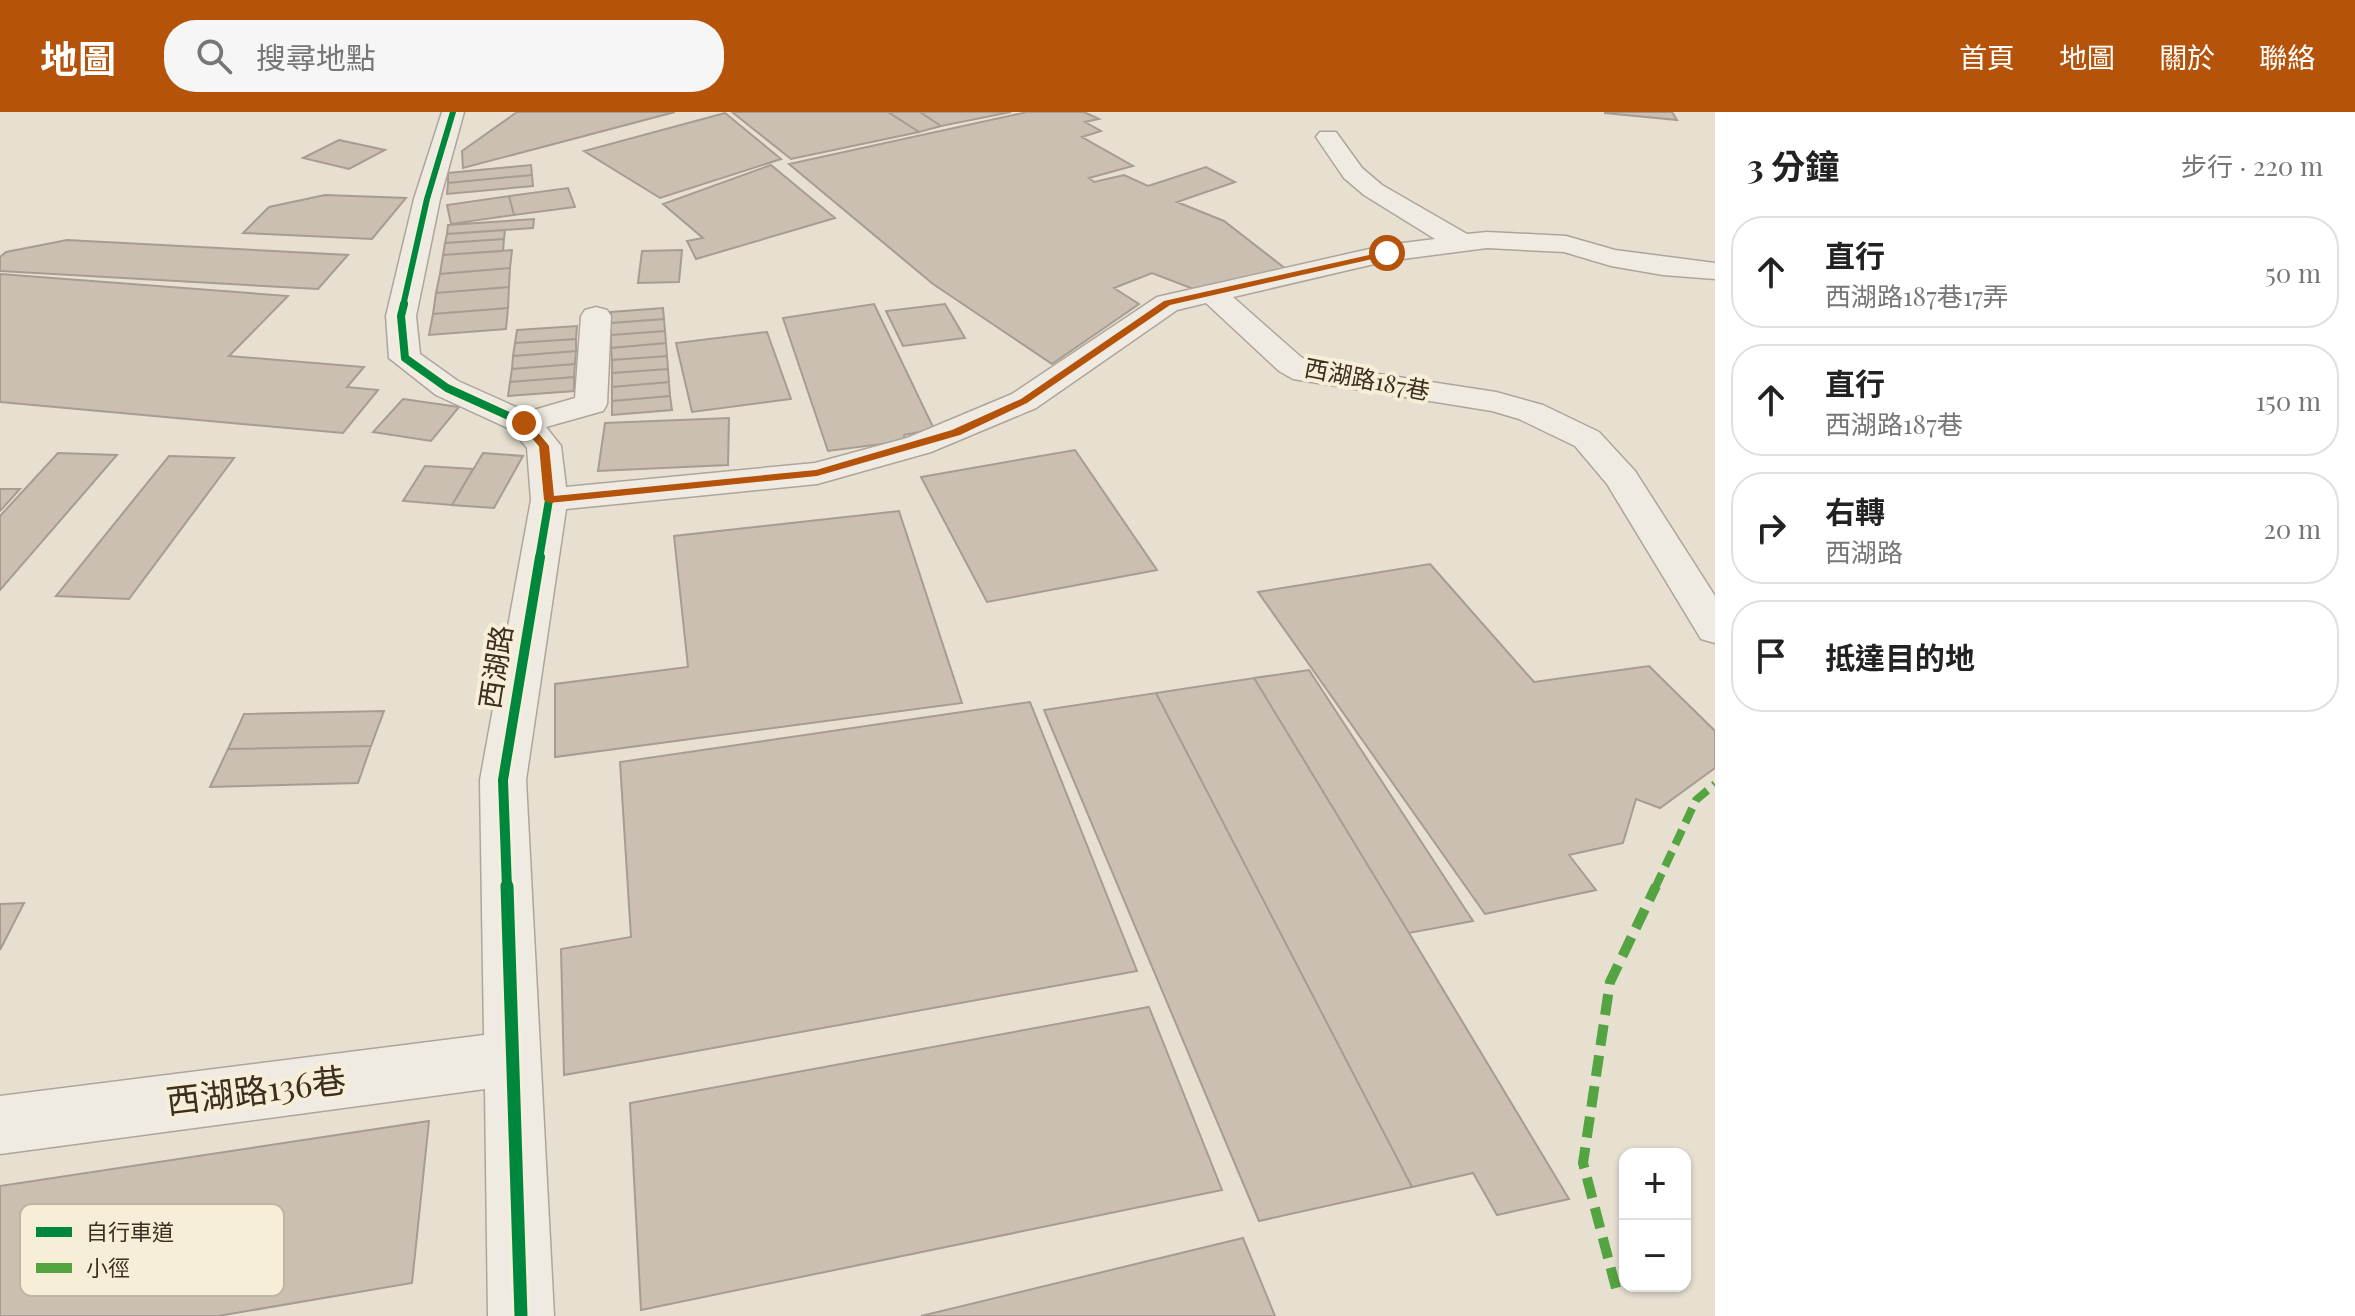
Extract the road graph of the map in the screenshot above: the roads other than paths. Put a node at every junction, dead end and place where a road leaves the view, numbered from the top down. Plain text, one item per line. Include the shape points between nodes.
1 (453, 112) edge
2 (1328, 137) dead end
3 (1462, 243) junction
4 (1715, 271) edge
5 (1212, 293) junction
6 (596, 316) dead end
7 (524, 423) junction
8 (549, 500) junction
9 (1715, 629) edge
10 (513, 1058) junction
11 (0, 1125) edge
12 (521, 1316) edge

1 - 7 street via 401,316 405,358 447,388
2 - 3 street via 1353,173 1373,190
3 - 4 street via 1566,244 1624,261
3 - 5 street via 1371,256
5 - 8 street via 1167,303 1024,401 919,445 817,473
5 - 9 street, 西湖路187巷 via 1304,372 1496,402 1587,439 1622,479
6 - 7 street via 591,404
7 - 8 street, 西湖路 via 544,446
8 - 10 street, 西湖路 via 503,780
10 - 11 street, 西湖路136巷
10 - 12 street, 西湖路

